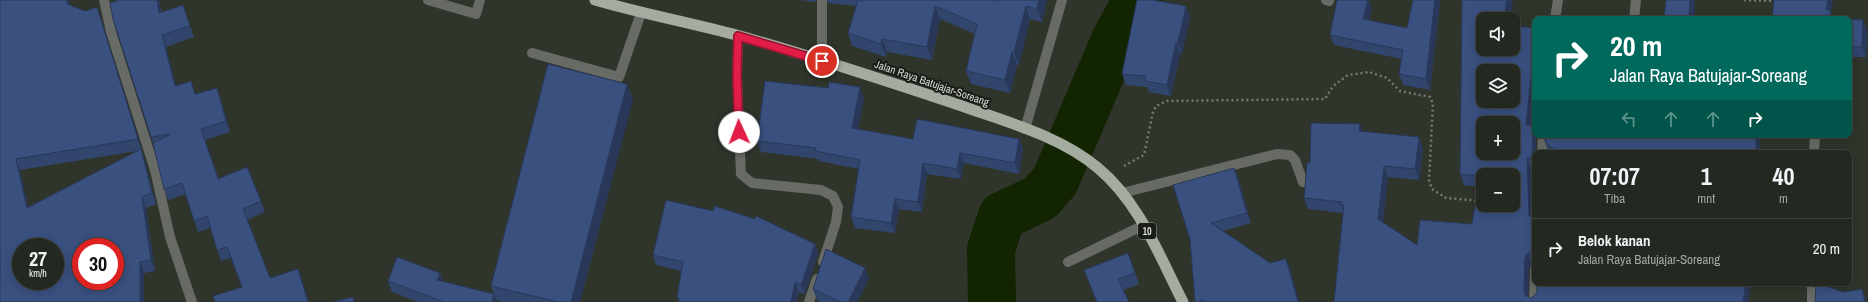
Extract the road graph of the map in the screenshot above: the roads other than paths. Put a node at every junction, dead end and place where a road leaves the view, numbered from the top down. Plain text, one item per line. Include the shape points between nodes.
1 (104, 0) edge
2 (428, 0) edge
3 (480, 0) edge
4 (594, 0) edge
5 (822, 0) edge
6 (1062, 0) edge
7 (1558, 0) edge
8 (1636, 0) edge
9 (641, 13) junction
10 (1555, 16) edge
11 (1634, 16) edge
12 (738, 36) junction
13 (532, 53) dead end
14 (822, 61) junction
15 (1025, 129) junction
16 (1543, 138) edge
17 (1815, 138) edge
18 (1542, 150) edge
19 (1814, 150) edge
20 (1303, 182) dead end
21 (1122, 193) junction
22 (1144, 225) junction
23 (1068, 262) dead end
24 (1534, 286) edge
25 (1812, 286) edge
26 (192, 302) edge
27 (810, 302) edge
28 (1183, 302) edge
29 (1534, 302) edge
30 (1812, 302) edge

1 - 26 street via 111,32 154,170 170,237
2 - 3 street via 476,14
4 - 9 highway, Jalan Raya Batujajar-Soreang / 10
5 - 14 street
6 - 15 street
7 - 10 street
8 - 11 street
9 - 12 highway, Jalan Raya Batujajar-Soreang / 10
9 - 13 street via 619,76
12 - 14 highway, Jalan Raya Batujajar-Soreang / 10
12 - 27 street via 741,174 752,183 821,190 833,196 838,207 836,222
14 - 15 highway, Jalan Raya Batujajar-Soreang / 10
15 - 21 highway, Jalan Raya Batujajar-Soreang / 10 via 1060,142 1102,172
16 - 18 street
17 - 19 street
20 - 21 street via 1295,160 1290,155 1277,154
21 - 22 highway, Jalan Raya Batujajar-Soreang / 10
22 - 23 street
22 - 28 highway, Jalan Raya Batujajar-Soreang / 10
24 - 29 street
25 - 30 street

